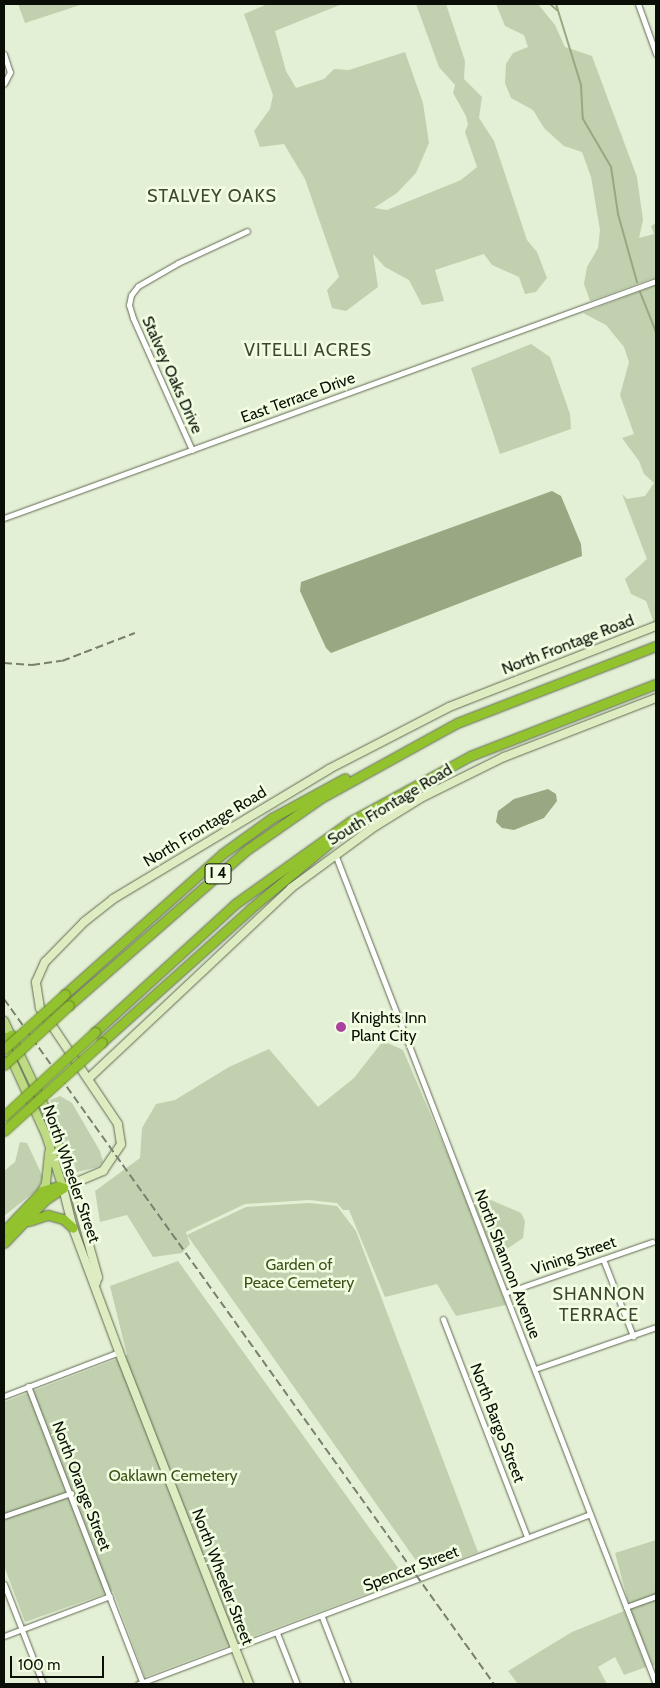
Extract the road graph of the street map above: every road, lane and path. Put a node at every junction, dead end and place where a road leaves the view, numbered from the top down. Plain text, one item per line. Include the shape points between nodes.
1 (638, 4) edge
2 (4, 54) edge
3 (656, 54) edge
4 (4, 84) edge
5 (247, 231) dead end
6 (656, 281) edge
7 (192, 450) junction
8 (4, 518) edge
9 (656, 626) edge
10 (656, 646) edge
11 (656, 684) edge
12 (656, 698) edge
13 (382, 762) junction
14 (371, 809) junction
15 (335, 853) junction
16 (4, 1021) edge
17 (7, 1043) edge
18 (4, 1064) edge
19 (89, 1078) junction
20 (4, 1116) edge
21 (4, 1131) edge
22 (48, 1140) junction
23 (67, 1186) junction
24 (42, 1191) junction
25 (18, 1228) junction
26 (74, 1228) junction
27 (4, 1231) edge
28 (652, 1242) dead end
29 (4, 1243) edge
30 (603, 1259) junction
31 (96, 1283) junction
32 (505, 1293) junction
33 (443, 1319) dead end
34 (656, 1327) edge
35 (633, 1336) junction
36 (119, 1352) junction
37 (535, 1369) junction
38 (28, 1386) junction
39 (4, 1396) edge
40 (71, 1493) junction
41 (590, 1514) junction
42 (4, 1516) edge
43 (527, 1537) junction
44 (4, 1584) edge
45 (110, 1596) junction
46 (656, 1596) edge
47 (626, 1607) junction
48 (322, 1616) junction
49 (22, 1629) junction
50 (277, 1633) junction
51 (4, 1636) edge
52 (235, 1649) junction
53 (43, 1684) edge
54 (141, 1684) edge
55 (248, 1684) edge
56 (297, 1684) edge
57 (348, 1684) edge
58 (656, 1684) edge

1 - 3 street
2 - 4 street via 10,72
5 - 7 street, Stalvey Oaks Drive via 178,263 138,286 131,294 132,318
6 - 7 street, East Terrace Drive
7 - 8 street, East Terrace Drive
9 - 19 street, North Frontage Road via 449,707 312,779 113,899 60,944 44,962 36,982 40,1008
10 - 13 highway, I 4 via 500,705
11 - 14 highway, I 4 via 515,736 420,781
12 - 15 street, South Frontage Road via 496,760 421,798
13 - 17 highway, bridge via 332,784 247,835
13 - 18 highway, I 4, bridge via 321,798 248,849
14 - 20 highway, I 4, bridge via 303,853 235,904
14 - 21 highway, bridge via 250,909
15 - 19 street, South Frontage Road via 266,911
15 - 32 street, North Shannon Avenue
16 - 17 main road
17 - 22 main road, North Wheeler Street
17 - 23 main road, North Wheeler Street via 32,1076 54,1129
19 - 23 street, North Frontage Road via 118,1124 121,1144 103,1171
22 - 23 main road, North Wheeler Street
22 - 24 main road via 49,1167
23 - 24 highway
23 - 25 highway via 45,1200
23 - 26 street, North Wheeler Street
23 - 31 street, North Wheeler Street via 98,1277
24 - 27 highway
25 - 26 highway via 35,1217 48,1215 63,1219
25 - 29 highway
26 - 31 street, North Wheeler Street
28 - 30 street, Vining Street
30 - 32 street, Vining Street
30 - 35 street
31 - 36 street, North Wheeler Street
32 - 37 street, North Shannon Avenue
33 - 43 street, North Bargo Street
34 - 35 street
35 - 37 street
36 - 38 street
36 - 52 street, North Wheeler Street
37 - 41 street, North Shannon Avenue
38 - 39 street
38 - 40 street, North Orange Street
40 - 42 street
40 - 45 street, North Orange Street
41 - 43 street, Spencer Street
41 - 47 street, North Shannon Avenue
43 - 48 street, Spencer Street
44 - 49 street
45 - 49 street
45 - 54 street, North Orange Street
46 - 47 street
47 - 58 street, North Shannon Avenue
48 - 50 street, Spencer Street
48 - 57 street
49 - 51 street
49 - 53 street
50 - 52 street, Spencer Street
50 - 56 street
52 - 54 street, Spencer Street
52 - 55 street, North Wheeler Street

